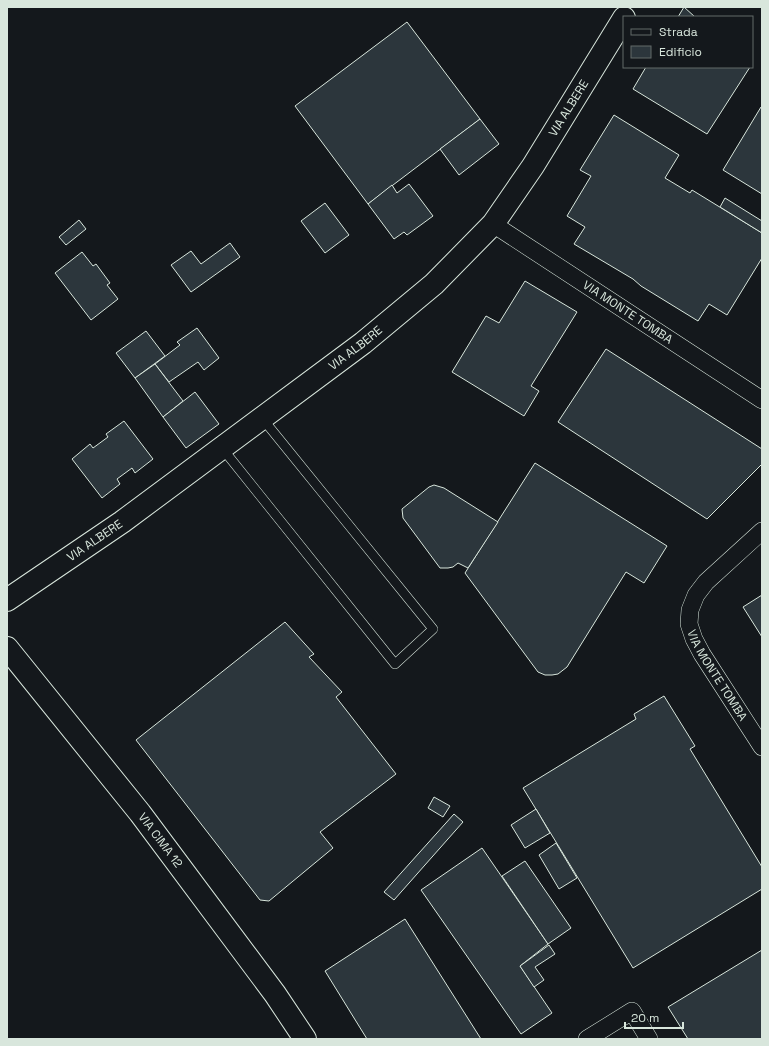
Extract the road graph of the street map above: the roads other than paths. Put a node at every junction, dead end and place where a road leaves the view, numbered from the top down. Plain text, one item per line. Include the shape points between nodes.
1 (631, 7) edge
2 (625, 16) edge
3 (623, 20) edge
4 (493, 224) junction
5 (762, 400) edge
6 (262, 418) junction
7 (222, 448) junction
8 (762, 530) edge
9 (7, 600) edge
10 (7, 648) edge
11 (762, 747) edge
12 (305, 1039) edge
13 (586, 1039) edge
14 (649, 1039) edge

1 - 2 street, VIA ALBERE
3 - 4 street, VIA ALBERE via 533,166
4 - 5 street, VIA MONTE TOMBA
4 - 6 street, VIA ALBERE via 428,289
6 - 7 street, VIA ALBERE
6 - 7 lane via 434,629 395,664
7 - 9 street, VIA ALBERE via 122,522
8 - 11 street, VIA MONTE TOMBA via 696,594 690,610 689,624 702,654
10 - 12 street, VIA CIMA 12 via 140,813 275,994
13 - 14 street via 632,1011

